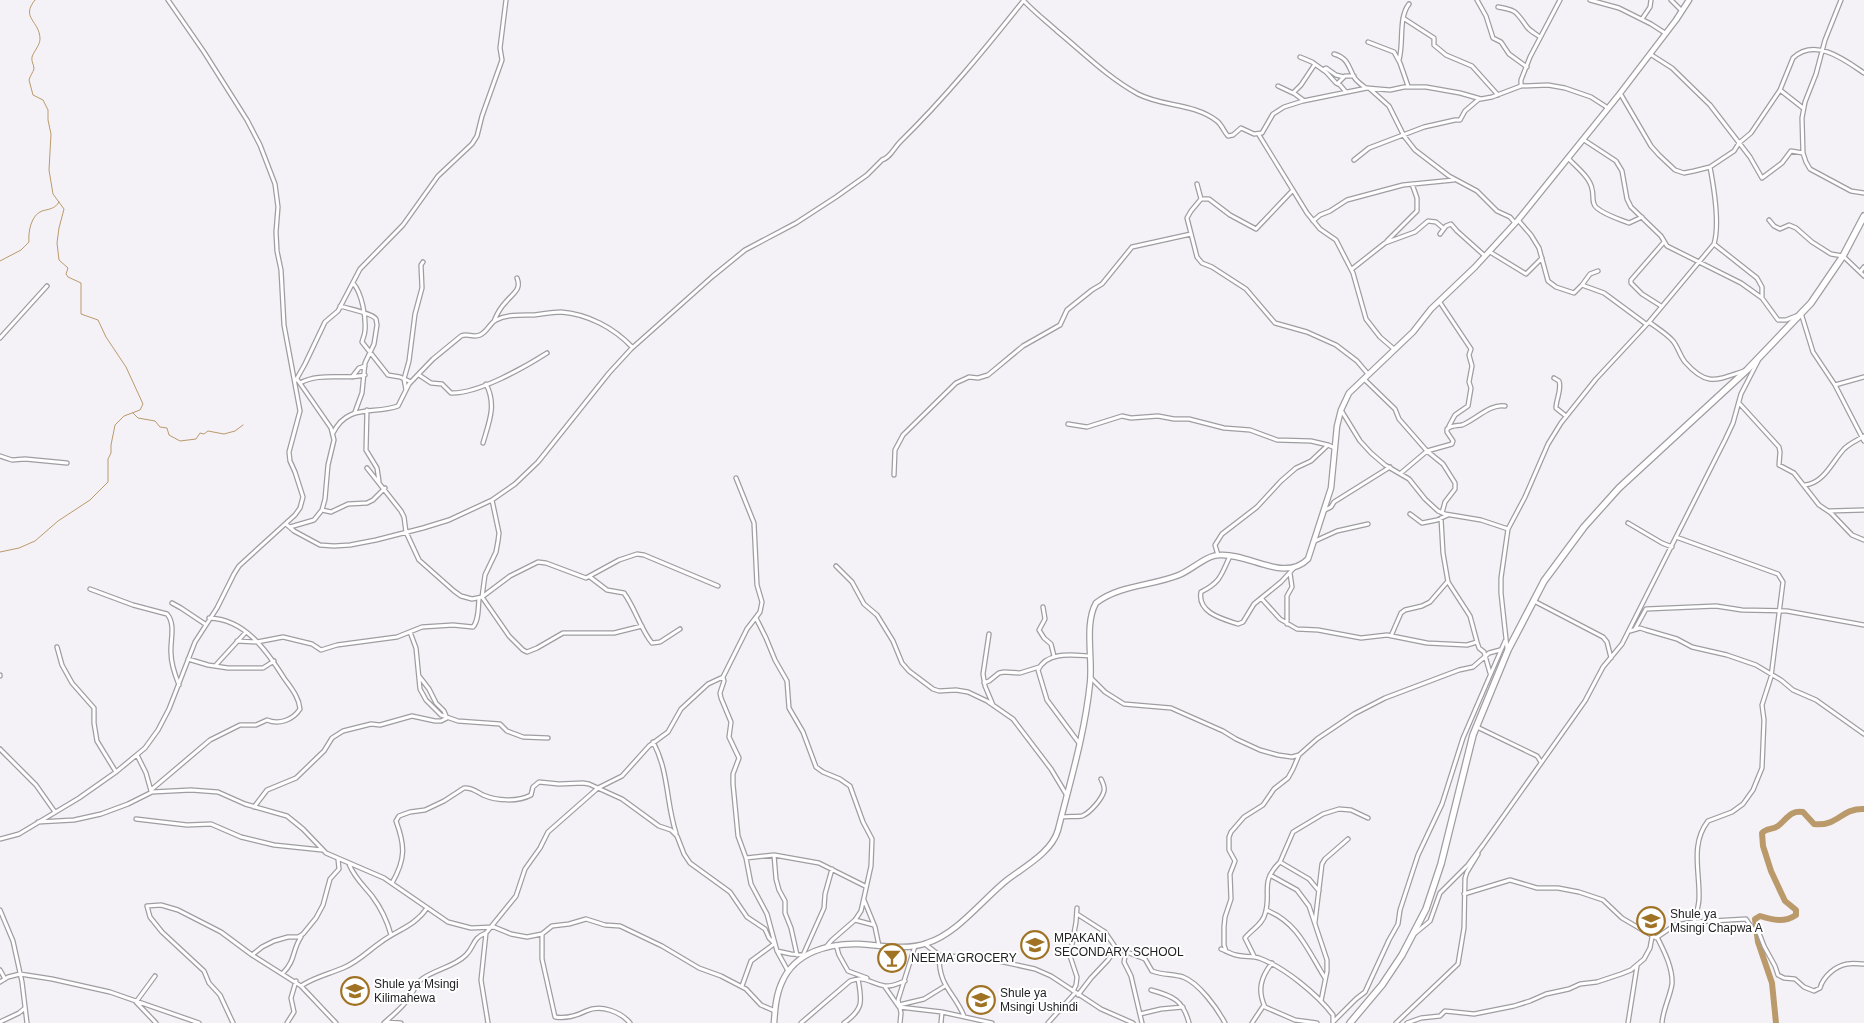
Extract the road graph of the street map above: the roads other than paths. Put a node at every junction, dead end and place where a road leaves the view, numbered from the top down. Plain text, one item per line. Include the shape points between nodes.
1 (168, 0) edge
2 (506, 0) edge
3 (1023, 0) edge
4 (1477, 0) edge
5 (1560, 0) edge
6 (1590, 0) edge
7 (1651, 0) edge
8 (1671, 0) edge
9 (1689, 0) edge
10 (1841, 0) edge
11 (1409, 4) dead end
12 (1498, 8) dead end
13 (1682, 11) junction
14 (1403, 18) junction
15 (1642, 19) junction
16 (1665, 34) junction
17 (1540, 37) junction
18 (1368, 42) dead end
19 (1823, 50) junction
20 (1334, 54) dead end
21 (1649, 54) junction
22 (1300, 57) dead end
23 (1399, 60) junction
24 (1315, 64) junction
25 (1527, 67) junction
26 (1323, 70) junction
27 (1864, 73) edge
28 (1354, 76) junction
29 (1344, 77) junction
30 (1338, 83) junction
31 (1278, 86) dead end
32 (1520, 86) junction
33 (1408, 87) junction
34 (1368, 89) junction
35 (1780, 90) junction
36 (1346, 92) junction
37 (1620, 92) junction
38 (1293, 93) junction
39 (1498, 95) junction
40 (1479, 99) junction
41 (1303, 101) junction
42 (1608, 108) junction
43 (1804, 108) junction
44 (1259, 134) junction
45 (1404, 136) junction
46 (1584, 140) junction
47 (1739, 143) junction
48 (1803, 153) junction
49 (1568, 158) junction
50 (1354, 160) dead end
51 (1710, 167) junction
52 (1455, 180) junction
53 (1197, 184) dead end
54 (1412, 184) junction
55 (1293, 190) junction
56 (1864, 193) edge
57 (1201, 199) junction
58 (1864, 216) edge
59 (1642, 217) junction
60 (1769, 220) dead end
61 (1314, 221) junction
62 (1517, 222) junction
63 (1443, 228) junction
64 (1191, 234) junction
65 (1440, 234) dead end
66 (1386, 242) junction
67 (1664, 242) junction
68 (1714, 244) junction
69 (1490, 252) junction
70 (1486, 256) junction
71 (1843, 256) junction
72 (1542, 258) junction
73 (423, 262) dead end
74 (1699, 263) junction
75 (1864, 267) edge
76 (1352, 269) junction
77 (1598, 271) dead end
78 (1860, 272) junction
79 (1864, 276) edge
80 (517, 278) dead end
81 (352, 283) junction
82 (1582, 285) junction
83 (47, 286) dead end
84 (1762, 298) junction
85 (1439, 301) junction
86 (340, 306) junction
87 (1661, 306) junction
88 (363, 313) junction
89 (1802, 313) junction
90 (494, 321) junction
91 (1648, 323) junction
92 (0, 338) edge
93 (632, 348) junction
94 (1394, 349) junction
95 (370, 352) junction
96 (547, 353) dead end
97 (1761, 353) junction
98 (365, 366) junction
99 (1747, 370) junction
100 (1368, 374) junction
101 (364, 375) junction
102 (419, 375) junction
103 (351, 377) junction
104 (1864, 377) edge
105 (1554, 378) dead end
106 (404, 379) junction
107 (1363, 379) junction
108 (297, 381) junction
109 (411, 382) junction
110 (486, 384) junction
111 (1835, 385) junction
112 (406, 391) junction
113 (1739, 402) junction
114 (1506, 406) dead end
115 (367, 410) junction
116 (1341, 410) junction
117 (355, 413) junction
118 (1566, 416) junction
119 (1068, 424) dead end
120 (1449, 426) junction
121 (333, 433) junction
122 (1863, 438) edge
123 (483, 443) dead end
124 (1328, 444) junction
125 (1335, 448) junction
126 (1427, 451) junction
127 (0, 456) edge
128 (67, 463) dead end
129 (1390, 467) junction
130 (367, 468) dead end
131 (1401, 473) junction
132 (894, 475) dead end
133 (736, 478) dead end
134 (379, 482) junction
135 (1804, 485) junction
136 (385, 488) junction
137 (492, 500) junction
138 (322, 510) junction
139 (1325, 510) junction
140 (1864, 510) edge
141 (1828, 511) junction
142 (1442, 513) junction
143 (1410, 514) dead end
144 (1448, 514) junction
145 (1442, 518) junction
146 (1628, 523) dead end
147 (286, 524) junction
148 (1368, 524) dead end
149 (290, 527) junction
150 (1508, 529) junction
151 (406, 532) junction
152 (1676, 537) junction
153 (1864, 540) edge
154 (1315, 541) junction
155 (1672, 547) junction
156 (1218, 555) junction
157 (1230, 556) junction
158 (836, 566) dead end
159 (1292, 570) junction
160 (590, 577) junction
161 (1448, 581) junction
162 (718, 586) dead end
163 (90, 589) dead end
164 (480, 598) junction
165 (1261, 598) junction
166 (1534, 600) junction
167 (172, 604) dead end
168 (1043, 607) dead end
169 (1779, 611) junction
170 (209, 618) junction
171 (756, 618) junction
172 (205, 624) junction
173 (1287, 624) junction
174 (1864, 625) edge
175 (642, 626) junction
176 (680, 629) dead end
177 (1635, 629) junction
178 (1630, 631) junction
179 (246, 632) junction
180 (410, 632) junction
181 (989, 634) dead end
182 (1391, 636) junction
183 (1505, 640) junction
184 (238, 641) junction
185 (257, 642) junction
186 (1477, 642) junction
187 (57, 647) dead end
188 (1500, 650) junction
189 (1508, 650) junction
190 (1054, 656) junction
191 (1090, 656) junction
192 (1485, 656) junction
193 (188, 658) junction
194 (1611, 658) junction
195 (274, 661) junction
196 (214, 666) junction
197 (1038, 668) junction
198 (1490, 673) junction
199 (1770, 674) junction
200 (420, 676) junction
201 (723, 676) junction
202 (1090, 678) junction
203 (984, 682) junction
204 (179, 686) junction
205 (993, 705) junction
206 (447, 718) junction
207 (1476, 727) junction
208 (1864, 734) edge
209 (548, 738) dead end
210 (653, 742) junction
211 (1079, 743) junction
212 (0, 749) edge
213 (137, 755) junction
214 (1299, 755) junction
215 (1541, 762) junction
216 (116, 772) junction
217 (1101, 779) dead end
218 (598, 788) junction
219 (151, 791) junction
220 (1066, 794) junction
221 (254, 807) junction
222 (55, 812) junction
223 (1062, 817) junction
224 (136, 818) dead end
225 (1368, 818) dead end
226 (38, 822) junction
227 (677, 836) junction
228 (0, 839) edge
229 (1348, 839) dead end
230 (1482, 847) junction
231 (323, 850) junction
232 (774, 855) junction
233 (746, 858) junction
234 (338, 859) junction
235 (1280, 862) junction
236 (349, 863) junction
237 (832, 868) junction
238 (1270, 875) junction
239 (392, 883) junction
240 (865, 886) junction
241 (1319, 891) junction
242 (1464, 894) junction
243 (863, 896) junction
244 (427, 908) junction
245 (1076, 908) dead end
246 (0, 910) edge
247 (1266, 910) junction
248 (1076, 914) junction
249 (855, 920) junction
250 (1694, 922) junction
251 (1315, 923) junction
252 (874, 925) junction
253 (490, 926) junction
254 (486, 933) junction
255 (303, 934) junction
256 (542, 934) junction
257 (391, 935) junction
258 (1413, 935) junction
259 (1652, 937) junction
260 (1657, 937) junction
261 (774, 943) junction
262 (925, 944) junction
263 (836, 945) junction
264 (916, 946) junction
265 (826, 947) junction
266 (879, 947) junction
267 (1116, 948) junction
268 (1222, 949) dead end
269 (776, 951) junction
270 (1126, 951) junction
271 (1226, 951) junction
272 (797, 955) junction
273 (805, 955) junction
274 (939, 955) junction
275 (252, 956) junction
276 (1254, 956) junction
277 (1272, 963) junction
278 (1864, 964) edge
279 (1637, 965) junction
280 (0, 970) edge
281 (788, 971) junction
282 (283, 973) junction
283 (20, 974) junction
284 (155, 976) dead end
285 (858, 978) junction
286 (5, 979) junction
287 (1325, 979) junction
288 (296, 981) junction
289 (873, 981) junction
290 (905, 981) junction
291 (0, 982) edge
292 (301, 986) junction
293 (742, 986) junction
294 (884, 986) junction
295 (945, 986) junction
296 (1151, 990) dead end
297 (1076, 993) junction
298 (1321, 1001) junction
299 (136, 1002) junction
300 (1264, 1005) junction
301 (899, 1006) junction
302 (1184, 1007) junction
303 (25, 1008) junction
304 (775, 1012) junction
305 (942, 1012) junction
306 (1140, 1014) junction
307 (965, 1017) junction
308 (0, 1022) edge
309 (385, 1022) edge
310 (802, 1022) edge
311 (27, 1023) edge
312 (156, 1023) edge
313 (200, 1023) edge
314 (233, 1023) edge
315 (287, 1023) edge
316 (336, 1023) edge
317 (401, 1023) edge
318 (488, 1023) edge
319 (630, 1023) edge
320 (774, 1023) edge
321 (807, 1023) edge
322 (844, 1023) edge
323 (900, 1023) edge
324 (941, 1023) edge
325 (969, 1023) edge
326 (992, 1023) edge
327 (1048, 1023) edge
328 (1133, 1023) edge
329 (1142, 1023) edge
330 (1189, 1023) edge
331 (1225, 1023) edge
332 (1252, 1023) edge
333 (1316, 1023) edge
334 (1333, 1023) edge
335 (1350, 1023) edge
336 (1396, 1023) edge
337 (1408, 1023) edge
338 (1628, 1023) edge
339 (1662, 1023) edge

1 - 108 street via 247,120 271,171 278,201 276,232 285,331
2 - 81 street via 501,63 477,136 438,176 403,225 360,270
3 - 44 street via 1101,70 1140,95 1196,110 1216,121 1228,136 1241,128
3 - 93 street via 962,76 886,159 813,212 745,250
4 - 25 street via 1493,38
5 - 17 street
6 - 15 street via 1616,6
7 - 15 street
8 - 13 street
9 - 13 street
10 - 19 street
11 - 14 street
12 - 17 street via 1514,10
13 - 16 street
14 - 23 street
14 - 39 street via 1434,38 1434,45 1446,55 1472,66
15 - 16 street
16 - 21 street
17 - 25 street
18 - 23 street via 1392,51
19 - 27 street
19 - 35 street via 1798,54
19 - 43 street
20 - 28 street via 1346,60
21 - 37 street
21 - 47 street via 1672,68 1698,92
22 - 24 street
23 - 33 street
24 - 26 street
24 - 38 street
25 - 32 street
26 - 29 street via 1326,68
26 - 30 street
28 - 29 street
28 - 34 street
29 - 30 street
30 - 36 street
31 - 38 street
32 - 39 street
32 - 42 street via 1542,84 1565,88
33 - 34 street
33 - 40 street via 1426,87
34 - 36 street
34 - 45 street via 1389,106
35 - 43 street
35 - 47 street via 1754,129
36 - 41 street
37 - 42 street
37 - 51 street via 1651,146 1672,168 1684,173
38 - 41 street
39 - 40 street
40 - 45 street via 1460,120 1424,127
41 - 44 street via 1276,111
42 - 46 street
43 - 48 street
44 - 55 street
45 - 50 street via 1369,148
45 - 52 street via 1415,150
46 - 49 street
46 - 59 street via 1619,165 1631,208
47 - 48 street via 1762,178 1782,164 1791,151
47 - 51 street
48 - 56 street via 1810,169 1851,191
49 - 59 street via 1591,186 1597,208 1630,223
49 - 62 street
51 - 68 street via 1715,196
52 - 54 street
52 - 62 street via 1477,191 1497,211
53 - 57 street
54 - 61 street via 1347,200
54 - 66 street via 1417,211
55 - 57 street via 1256,229 1209,199
55 - 61 street
57 - 64 street via 1188,214
58 - 71 highway
59 - 67 street
60 - 71 street via 1780,229 1792,226 1820,247
61 - 76 street via 1323,232 1335,238
62 - 69 street
62 - 72 street via 1538,245
63 - 65 street
63 - 66 street via 1429,220 1415,232
63 - 70 street via 1451,224
64 - 100 street via 1200,261 1246,289 1274,322 1336,345 1357,360
64 - 132 street via 1132,247 1106,280 1067,310 1060,325 1023,346 988,375 956,383 903,435 895,450
66 - 76 street
67 - 74 street
67 - 87 street via 1631,280 1642,294
68 - 74 street
68 - 84 street via 1761,282
69 - 70 street
69 - 72 street via 1526,274
70 - 85 street
71 - 78 street
71 - 89 highway
72 - 82 street via 1546,277 1556,287 1574,293
73 - 106 street via 422,288
74 - 84 street via 1741,283
74 - 87 street
75 - 78 street
76 - 94 street via 1367,321
77 - 82 street via 1590,274
78 - 79 street
80 - 90 street via 518,290 504,303
81 - 86 street
81 - 88 street via 360,294
82 - 91 street via 1604,293
83 - 92 street
84 - 89 street via 1778,320
85 - 94 street
85 - 120 street via 1471,349 1468,406 1456,415
86 - 88 street
86 - 108 street via 324,322
87 - 91 street
88 - 95 street via 365,330 362,341
88 - 95 street via 376,318 376,334
89 - 97 highway
89 - 111 street via 1807,337
90 - 93 street via 518,315 571,314 610,328
90 - 102 street via 481,335 462,336
91 - 99 street via 1671,339 1683,360 1703,378 1718,380
91 - 118 street
93 - 137 street via 538,462
94 - 100 street
95 - 98 street
95 - 106 street via 388,375
96 - 110 street
97 - 99 highway
97 - 113 street
98 - 101 street
98 - 103 street
99 - 166 highway via 1619,488 1584,527
100 - 107 street
101 - 103 street
101 - 117 street
102 - 109 street
102 - 110 street via 431,383 442,384 451,393
103 - 108 street
104 - 111 street
105 - 118 street via 1560,386 1556,408
106 - 109 street
106 - 112 street
107 - 116 street via 1349,393
107 - 126 street via 1395,409
108 - 121 street
108 - 147 street via 300,411 290,461 303,497 300,508
109 - 112 street
110 - 123 street via 491,396 492,414
111 - 122 street
112 - 115 street via 398,406
113 - 135 street via 1779,446 1779,465 1794,473
113 - 152 street via 1725,440
114 - 120 street via 1498,406 1462,424
115 - 117 street
115 - 134 street via 366,450 377,468
116 - 125 street
116 - 129 street via 1365,447
117 - 121 street via 339,423
118 - 150 street via 1548,444
119 - 124 street via 1087,427 1122,416 1158,416 1250,430 1277,440
120 - 126 street via 1447,432 1452,444
121 - 138 street
122 - 135 street via 1844,449 1827,472 1813,483
124 - 125 street
124 - 156 street via 1222,534 1215,545
125 - 139 street
126 - 131 street
126 - 142 street via 1444,464 1456,485
127 - 128 street via 12,460
129 - 131 street
129 - 139 street
130 - 134 street
131 - 142 street via 1428,503
133 - 171 street via 754,523 757,585 762,602
134 - 136 street
135 - 141 street
136 - 138 street via 367,503 348,504 331,512
136 - 151 street via 404,517
137 - 151 street via 449,520
137 - 164 street via 499,533
138 - 149 street via 314,520
139 - 154 street
140 - 141 street
141 - 153 street via 1852,535
142 - 144 street
143 - 145 street via 1422,523
144 - 145 street
144 - 150 street
145 - 161 street
146 - 155 street
147 - 149 street
147 - 170 street via 239,566
148 - 154 street via 1330,533
149 - 151 street via 320,544 334,546
150 - 183 street via 1501,578
151 - 164 street via 424,566 461,596
152 - 155 street
152 - 169 street via 1780,576 1783,582
154 - 159 street via 1308,560
155 - 178 street via 1638,609
156 - 157 street
156 - 191 street via 1180,575 1123,590 1096,603 1091,616
157 - 159 street
157 - 165 street via 1222,575 1200,592 1206,610 1240,624
158 - 205 street via 852,582 864,604 879,618 909,671 934,689 968,692
159 - 165 street
159 - 173 street
160 - 162 street via 612,562 640,554
160 - 164 street via 538,562 510,576
160 - 175 street via 607,590 624,593
161 - 182 street via 1430,602 1400,613
161 - 186 street via 1470,616
163 - 204 street via 170,617 171,654
164 - 175 street via 509,636 527,652 563,633 614,633
164 - 180 street via 473,627 427,627
165 - 173 street
166 - 189 highway
166 - 194 street via 1603,637
167 - 172 street
168 - 190 street via 1045,619 1039,630 1051,644
169 - 174 street
169 - 177 street via 1738,610 1713,605 1648,608
169 - 199 street
170 - 172 street
170 - 179 street via 230,621
171 - 201 street
171 - 240 street via 787,679 789,708 803,732 816,767 848,783 857,802 873,842
172 - 193 street
173 - 182 street via 1297,629 1361,638
175 - 176 street via 650,641 656,643
177 - 178 street
177 - 199 street via 1727,655 1756,665
178 - 194 street
179 - 184 street
179 - 185 street
180 - 185 street via 321,650 312,644 283,636
180 - 200 street
181 - 203 street
182 - 186 street via 1427,643 1467,645
183 - 188 street
183 - 189 street
184 - 185 street
184 - 196 street
185 - 195 street
186 - 192 street
187 - 216 street via 72,683 94,708 97,741
188 - 192 street
188 - 198 street
189 - 207 highway
190 - 191 street
190 - 197 street
191 - 202 street
192 - 198 street
192 - 214 street via 1473,667 1394,694 1360,711
193 - 196 street
193 - 204 street
194 - 215 street
195 - 196 street via 263,668
195 - 219 street via 298,700 298,712 280,723 267,720 256,725 240,725 210,740
197 - 203 street via 1020,673 1004,672
197 - 211 street via 1047,700
198 - 334 street via 1463,738 1442,804 1418,855 1398,924 1365,992
199 - 208 street via 1793,690 1816,700
199 - 250 street via 1762,705 1764,758 1756,783 1743,804 1732,812 1710,819 1700,836 1696,862 1699,903
200 - 206 street
200 - 206 street via 420,689 426,700
201 - 210 street via 708,684 681,709 668,732
201 - 233 street via 720,693 731,722 729,737 739,758 733,774 736,828
202 - 211 street
202 - 214 street via 1124,704 1171,708 1260,750 1287,757
203 - 205 street
204 - 213 street via 158,730
205 - 220 street via 1018,724
206 - 209 street via 500,724 522,737
206 - 221 street via 435,721 412,716 346,730 332,738 324,751 296,778 267,790
207 - 215 street via 1537,756
207 - 258 highway via 1441,864 1426,909
210 - 218 street via 622,776
210 - 227 street via 664,769
211 - 220 street
212 - 222 street via 36,785
213 - 216 street
213 - 219 street
214 - 271 street via 1288,778 1274,788 1263,806 1242,819 1230,835 1229,852 1235,861 1230,874 1231,896 1224,928
215 - 230 street
216 - 222 street
217 - 223 street via 1104,792 1087,813
218 - 227 street via 622,799
218 - 239 street via 583,783 540,782 533,787 531,795 519,800 488,797 468,787 425,810 396,818 403,849 401,864
218 - 253 street via 548,832 525,869 516,896
219 - 221 street via 211,790
219 - 226 street via 101,814 74,820
220 - 223 street
221 - 231 street via 287,816
222 - 226 street
223 - 262 street via 1057,834 1047,848 951,930
224 - 231 street via 187,825 211,824 241,838
225 - 235 street via 1351,810 1339,809 1323,814 1293,832
226 - 228 street via 19,834
227 - 261 street via 690,863 730,892 746,917 765,929
229 - 241 street via 1323,861
230 - 242 street via 1467,872
230 - 258 street via 1440,893 1430,921
231 - 234 street
232 - 233 street
232 - 237 street
232 - 272 street via 776,879 785,901 785,913
233 - 261 street via 751,884 767,914
234 - 236 street
234 - 255 street via 339,869 330,879 320,912
235 - 238 street
235 - 241 street via 1309,879
236 - 239 street
236 - 257 street via 384,914
237 - 240 street
237 - 273 street via 824,908
238 - 247 street
238 - 251 street via 1301,893
239 - 244 street
240 - 243 street
241 - 251 street
242 - 259 street via 1510,880 1536,888 1579,892 1603,900 1622,918
242 - 336 street via 1464,928 1458,964
243 - 249 street
243 - 252 street
244 - 253 street via 453,924 471,928
244 - 257 street via 416,921
245 - 248 street
246 - 283 street via 13,941
247 - 276 street via 1263,920 1245,937
247 - 287 street via 1281,916 1296,930
248 - 267 street via 1105,932
248 - 297 street via 1070,956 1077,978
249 - 252 street
249 - 265 street
250 - 260 street via 1671,926
250 - 278 street via 1746,919 1759,933 1778,975 1796,979 1809,990 1820,988 1824,979 1844,965
251 - 287 street via 1327,960
252 - 266 street
253 - 254 street
253 - 256 street via 527,937
254 - 309 street via 476,938 469,951 451,966 422,979 408,1000
254 - 318 street via 481,980
255 - 275 street via 274,941
255 - 282 street via 294,959
256 - 293 street via 552,926 586,919 620,926 699,968
256 - 319 street via 542,959 555,1017 577,1016 588,1010 604,1009 619,1013
257 - 292 street via 351,964
258 - 335 highway via 1382,985
259 - 260 street
259 - 279 street via 1650,948
260 - 339 street via 1672,978
261 - 269 street
261 - 293 street via 751,961
262 - 264 street
262 - 274 street
263 - 265 street
263 - 266 street
263 - 289 street via 848,971
264 - 266 street
264 - 290 street
265 - 273 street
267 - 270 street
267 - 297 street
268 - 271 street
269 - 272 street
269 - 281 street
270 - 306 street via 1124,962 1131,976
270 - 331 street via 1141,956 1155,972 1190,981 1207,997
271 - 276 street
272 - 273 street
273 - 281 street
274 - 295 street
274 - 297 street via 994,960 1035,969
275 - 282 street
275 - 314 street via 221,932 178,910 160,905 147,906 150,917 162,932 204,971
276 - 277 street
277 - 298 street
277 - 300 street via 1260,987
279 - 337 street via 1621,974 1521,1004 1474,1014 1445,1011 1440,1016
279 - 338 street
280 - 286 street
281 - 304 street
282 - 288 street
283 - 286 street
283 - 299 street via 87,987
283 - 303 street
284 - 299 street
285 - 289 street
285 - 310 street via 845,984
285 - 322 street via 860,1007 855,1016
286 - 291 street
287 - 298 street
288 - 292 street
288 - 315 street via 291,998 294,1012
289 - 294 street
290 - 294 street
290 - 301 street
292 - 316 street
293 - 304 street via 761,1005
294 - 301 street
295 - 301 street via 924,999
295 - 307 street
296 - 302 street via 1171,996
297 - 327 street
297 - 328 street via 1101,1009
298 - 334 street via 1333,1015
299 - 312 street
299 - 313 street
300 - 332 street
300 - 333 street via 1295,1020
301 - 305 street
301 - 323 street
302 - 306 street
302 - 330 street
303 - 308 street
303 - 311 street
304 - 320 street
305 - 307 street
305 - 324 street
306 - 329 street
307 - 325 street
307 - 326 street
309 - 317 street
310 - 321 street

